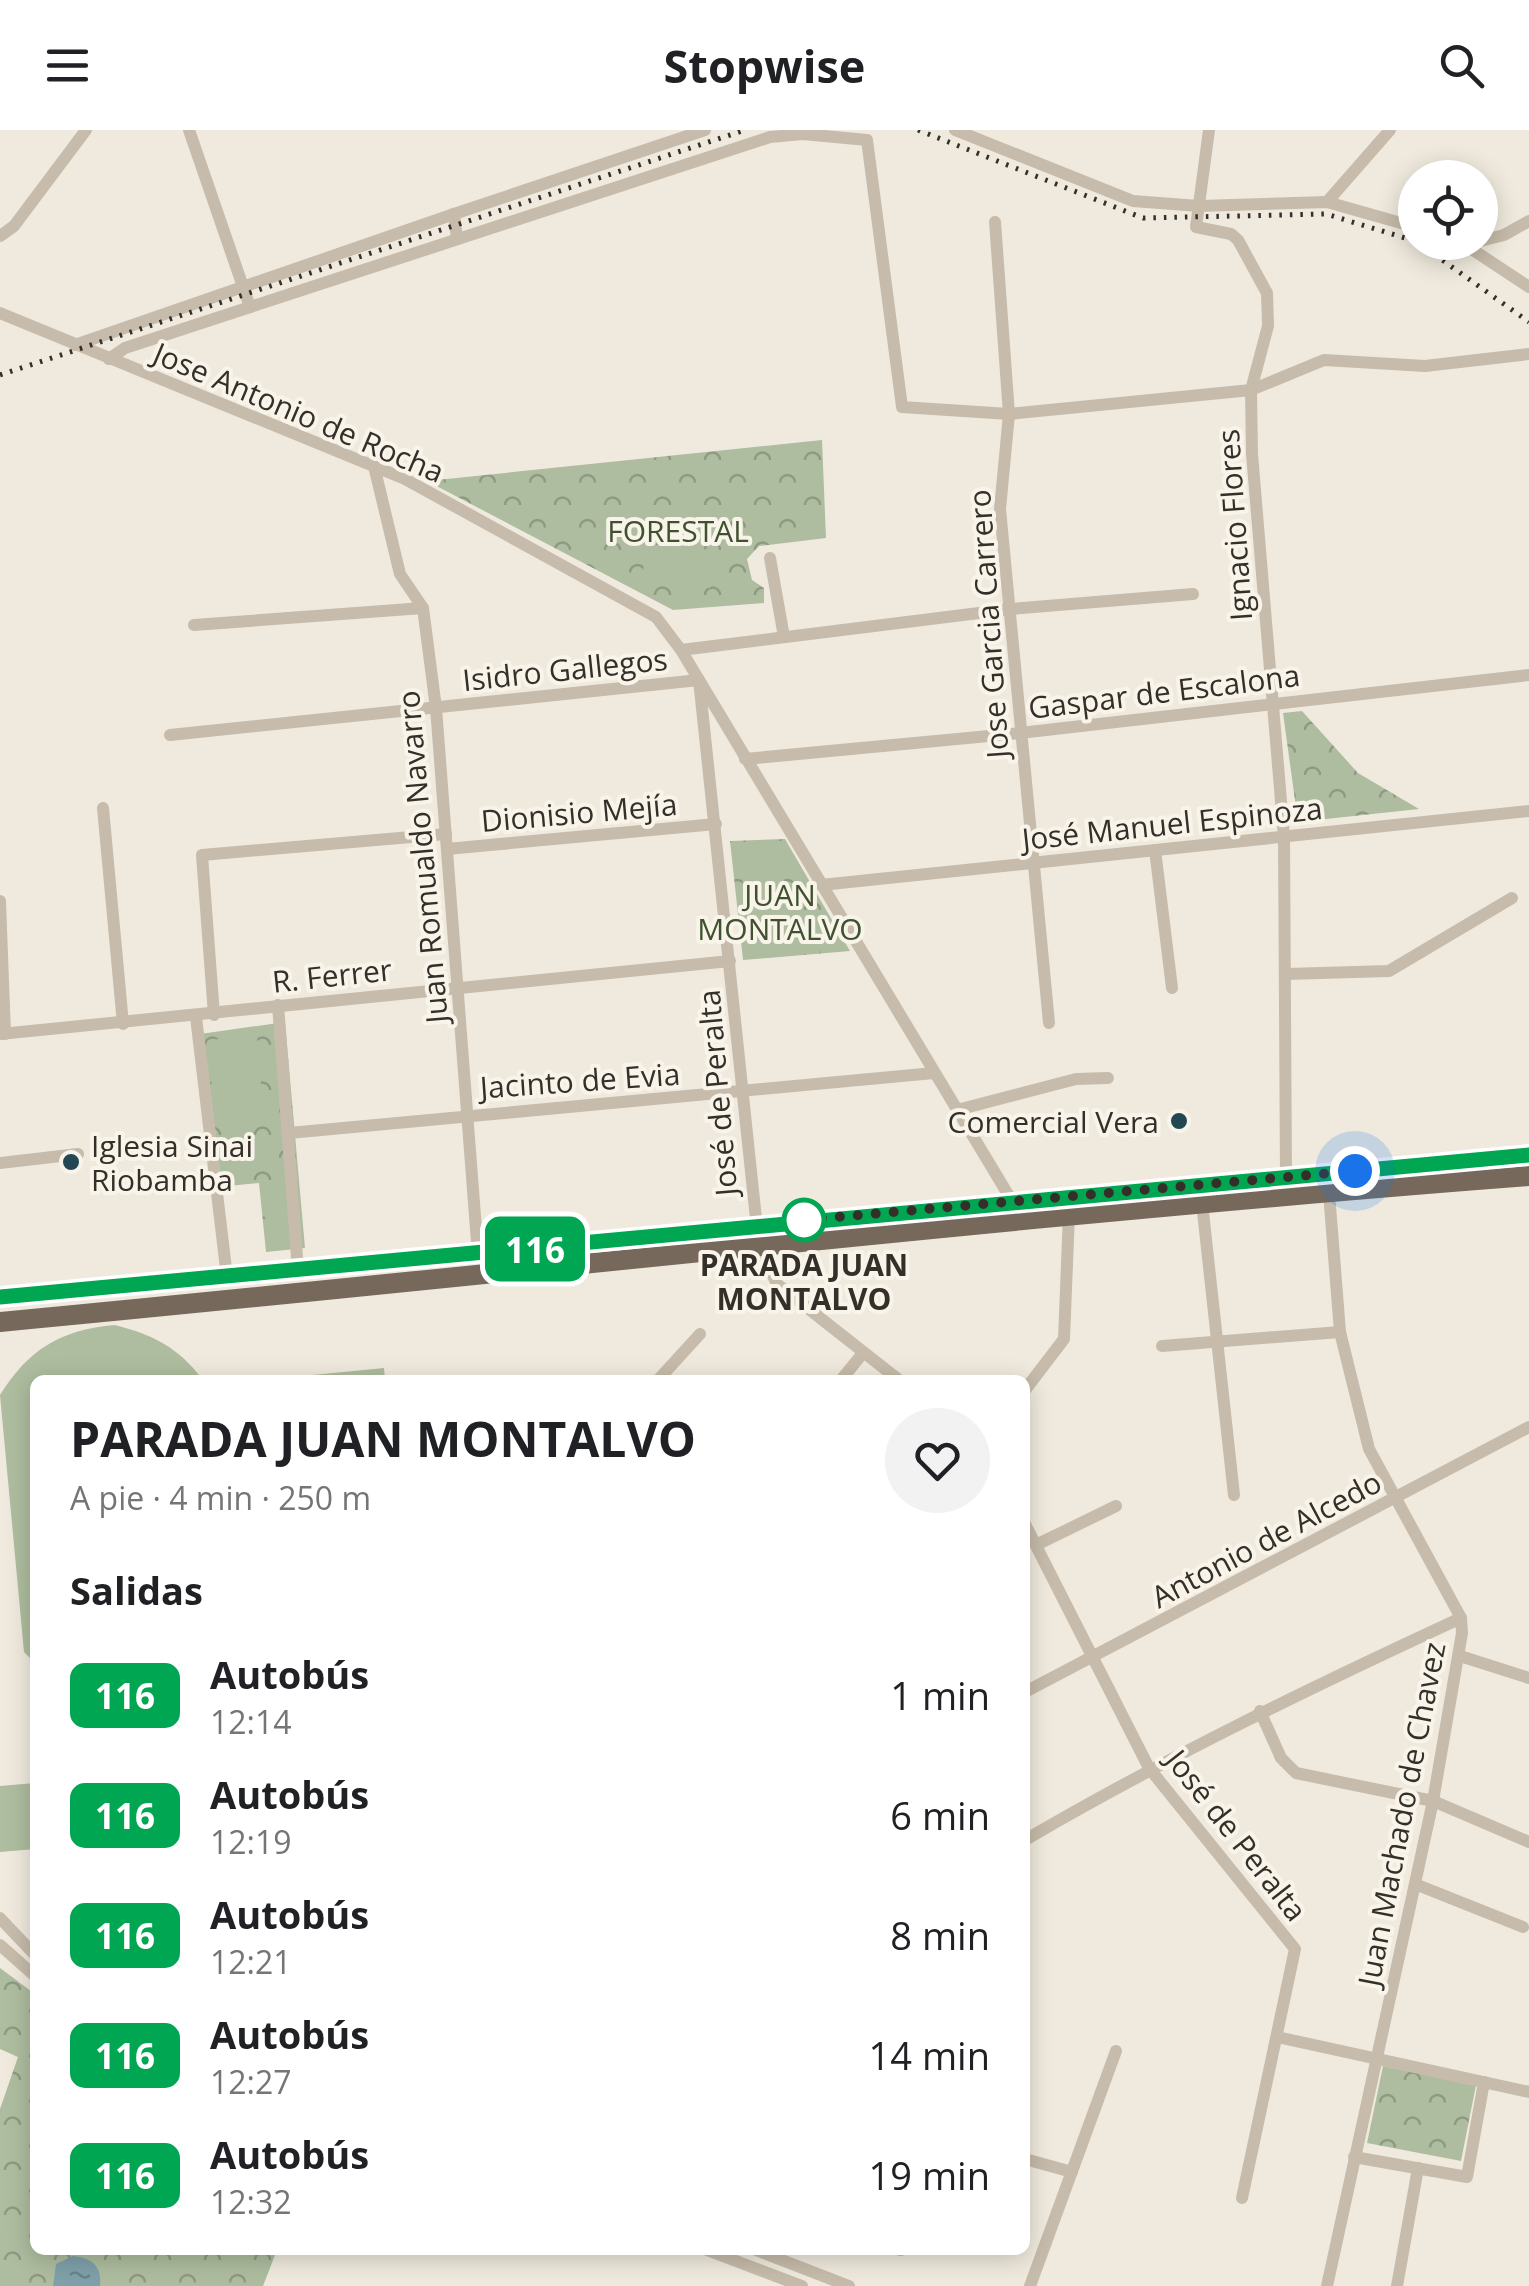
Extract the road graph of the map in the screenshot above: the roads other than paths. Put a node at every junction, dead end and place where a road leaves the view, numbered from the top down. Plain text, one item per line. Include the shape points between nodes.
1 (86, 130) edge
2 (189, 130) edge
3 (705, 130) edge
4 (955, 130) edge
5 (1210, 130) edge
6 (1390, 130) edge
7 (1327, 202) junction
8 (1199, 206) junction
9 (454, 214) junction
10 (1529, 221) edge
11 (994, 222) dead end
12 (1398, 222) edge
13 (0, 236) edge
14 (1498, 236) edge
15 (457, 239) junction
16 (1494, 260) edge
17 (242, 284) junction
18 (1529, 287) edge
19 (250, 307) junction
20 (0, 314) edge
21 (74, 345) junction
22 (1529, 354) edge
23 (109, 359) junction
24 (1250, 390) junction
25 (1009, 414) junction
26 (374, 466) junction
27 (770, 558) dead end
28 (1193, 594) dead end
29 (423, 608) junction
30 (1011, 608) junction
31 (194, 625) dead end
32 (784, 637) junction
33 (682, 650) junction
34 (1529, 675) edge
35 (699, 680) junction
36 (1273, 704) junction
37 (436, 708) junction
38 (1020, 733) junction
39 (170, 736) dead end
40 (746, 758) junction
41 (103, 808) dead end
42 (1529, 811) edge
43 (716, 824) junction
44 (446, 834) junction
45 (1284, 837) junction
46 (447, 849) junction
47 (1155, 850) junction
48 (1031, 864) junction
49 (821, 886) junction
50 (1512, 898) dead end
51 (0, 901) edge
52 (730, 961) junction
53 (1286, 974) junction
54 (458, 986) junction
55 (1172, 988) dead end
56 (278, 1006) junction
57 (214, 1015) junction
58 (196, 1017) junction
59 (1050, 1023) dead end
60 (123, 1024) junction
61 (2, 1034) edge
62 (934, 1073) junction
63 (1108, 1078) dead end
64 (742, 1094) junction
65 (957, 1110) junction
66 (468, 1114) junction
67 (289, 1132) junction
68 (78, 1154) dead end
69 (1529, 1155) edge
70 (0, 1163) edge
71 (1529, 1176) edge
72 (1286, 1178) junction
73 (1329, 1193) junction
74 (1012, 1200) junction
75 (1202, 1203) junction
76 (1069, 1214) junction
77 (754, 1225) junction
78 (758, 1247) junction
79 (478, 1255) junction
80 (298, 1271) junction
81 (227, 1278) junction
82 (0, 1297) edge
83 (0, 1322) edge
84 (1340, 1332) junction
85 (700, 1334) dead end
86 (1217, 1342) junction
87 (1162, 1346) dead end
88 (863, 1353) junction
89 (663, 1375) edge
90 (845, 1375) edge
91 (892, 1375) edge
92 (1030, 1384) edge
93 (1529, 1427) edge
94 (1234, 1495) dead end
95 (1393, 1500) junction
96 (1116, 1506) dead end
97 (1030, 1534) edge
98 (1036, 1545) junction
99 (1461, 1618) junction
100 (1460, 1656) junction
101 (1093, 1658) junction
102 (1529, 1678) edge
103 (1030, 1690) edge
104 (1260, 1711) junction
105 (1149, 1768) junction
106 (1433, 1801) junction
107 (1030, 1837) edge
108 (1529, 1842) edge
109 (1415, 1884) junction
110 (0, 1918) edge
111 (1522, 1927) dead end
112 (0, 1945) edge
113 (30, 1951) edge
114 (30, 1972) edge
115 (1277, 2037) junction
116 (1116, 2051) dead end
117 (1376, 2059) junction
118 (1484, 2082) junction
119 (1529, 2092) edge
120 (1354, 2157) junction
121 (1030, 2160) edge
122 (1418, 2168) junction
123 (1072, 2172) junction
124 (1242, 2198) dead end
125 (720, 2255) edge
126 (769, 2255) edge
127 (802, 2286) edge
128 (849, 2286) edge
129 (1030, 2286) edge
130 (1327, 2286) edge
131 (1397, 2286) edge

1 - 13 street
2 - 17 street
3 - 9 street
4 - 8 street via 1133,201
5 - 8 street
6 - 7 street
7 - 8 street
7 - 12 street
8 - 24 street, Ignacio Flores via 1196,227 1238,240 1267,293 1268,326
9 - 15 street
9 - 17 street
10 - 14 street
11 - 25 street, Jose Garcia Carrero
15 - 19 street
15 - 25 street via 770,137 867,140 902,407
16 - 18 street
17 - 19 street
17 - 21 street
19 - 23 street
20 - 21 street, Jose Antonio de Rocha
21 - 23 street, Jose Antonio de Rocha
22 - 24 street via 1425,366 1324,360
23 - 26 street, Jose Antonio de Rocha
24 - 25 street
24 - 36 street, Ignacio Flores
25 - 30 street, Jose Garcia Carrero via 1000,509
26 - 29 street, Juan Romualdo Navarro via 400,574
26 - 33 street, Jose Antonio de Rocha via 656,617
27 - 32 street
28 - 30 street
29 - 31 street
29 - 37 street, Juan Romualdo Navarro
30 - 32 street
30 - 38 street, Jose Garcia Carrero
32 - 33 street
33 - 35 street, Jose Antonio de Rocha
34 - 36 street, Gaspar de Escalona
35 - 37 street, Isidro Gallegos
35 - 40 street, Jose Antonio de Rocha
35 - 43 street, José de Peralta
36 - 38 street, Gaspar de Escalona
36 - 45 street, Ignacio Flores
37 - 39 street, Isidro Gallegos
37 - 44 street, Juan Romualdo Navarro
38 - 40 street, Gaspar de Escalona
38 - 48 street, Jose Garcia Carrero
40 - 49 street, Jose Antonio de Rocha
41 - 60 street
42 - 45 street, José Manuel Espinoza
43 - 46 street, Dionisio Mejía
43 - 52 street, José de Peralta
44 - 46 street, Juan Romualdo Navarro
44 - 57 street, Dionisio Mejía via 202,855
45 - 47 street, José Manuel Espinoza
45 - 53 street, Ignacio Flores
46 - 54 street, Juan Romualdo Navarro
47 - 48 street, José Manuel Espinoza
47 - 55 street
48 - 49 street, José Manuel Espinoza
48 - 59 street, Jose Garcia Carrero
49 - 62 street, Jose Antonio de Rocha
50 - 53 street via 1389,971
51 - 61 street
52 - 54 street, R. Ferrer
52 - 64 street, José de Peralta
53 - 72 street, Ignacio Flores
54 - 56 street, R. Ferrer
54 - 66 street, Juan Romualdo Navarro
56 - 57 street, R. Ferrer
56 - 67 street
57 - 58 street, R. Ferrer
58 - 60 street, R. Ferrer
58 - 81 street
60 - 61 street, R. Ferrer
62 - 64 street, Jacinto de Evia
62 - 65 street, Jose Antonio de Rocha
63 - 65 street
64 - 66 street, Jacinto de Evia
64 - 77 street, José de Peralta
65 - 74 street, Jose Antonio de Rocha
66 - 67 street, Jacinto de Evia
66 - 79 street, Juan Romualdo Navarro
67 - 80 street
68 - 70 street
69 - 72 main road
71 - 73 main road
72 - 74 main road
73 - 75 main road
73 - 84 street, Juan Machado de Chavez
74 - 77 main road
75 - 76 main road
75 - 86 street
76 - 78 main road
76 - 92 street via 1064,1340
77 - 78 street, José de Peralta
77 - 79 main road
78 - 83 main road
78 - 88 street, José de Peralta via 777,1284
79 - 80 main road
80 - 81 main road
81 - 82 main road
84 - 86 street
84 - 95 street, Juan Machado de Chavez via 1369,1449
85 - 89 street
86 - 87 street
86 - 94 street
88 - 90 street
88 - 91 street, José de Peralta
93 - 95 street, Antonio de Alcedo
95 - 99 street, Juan Machado de Chavez
95 - 101 street, Antonio de Alcedo
96 - 98 street
97 - 98 street, José de Peralta
98 - 101 street, José de Peralta
99 - 100 street, Juan Machado de Chavez
99 - 104 street
100 - 102 street
100 - 106 street, Juan Machado de Chavez
101 - 103 street, Antonio de Alcedo
101 - 105 street, José de Peralta
104 - 105 street
104 - 106 street via 1281,1758 1296,1774
105 - 107 street
105 - 115 street, José de Peralta via 1295,1949
106 - 108 street
106 - 109 street, Juan Machado de Chavez
109 - 111 street
109 - 117 street, Juan Machado de Chavez
110 - 113 street
112 - 114 street
115 - 117 street
115 - 124 street, José de Peralta
116 - 123 street
117 - 118 street
117 - 120 street, Juan Machado de Chavez
118 - 119 street
118 - 122 street via 1467,2177
120 - 122 street
120 - 130 street, Juan Machado de Chavez
121 - 123 street
122 - 131 street
123 - 129 street
125 - 127 street
126 - 128 street

